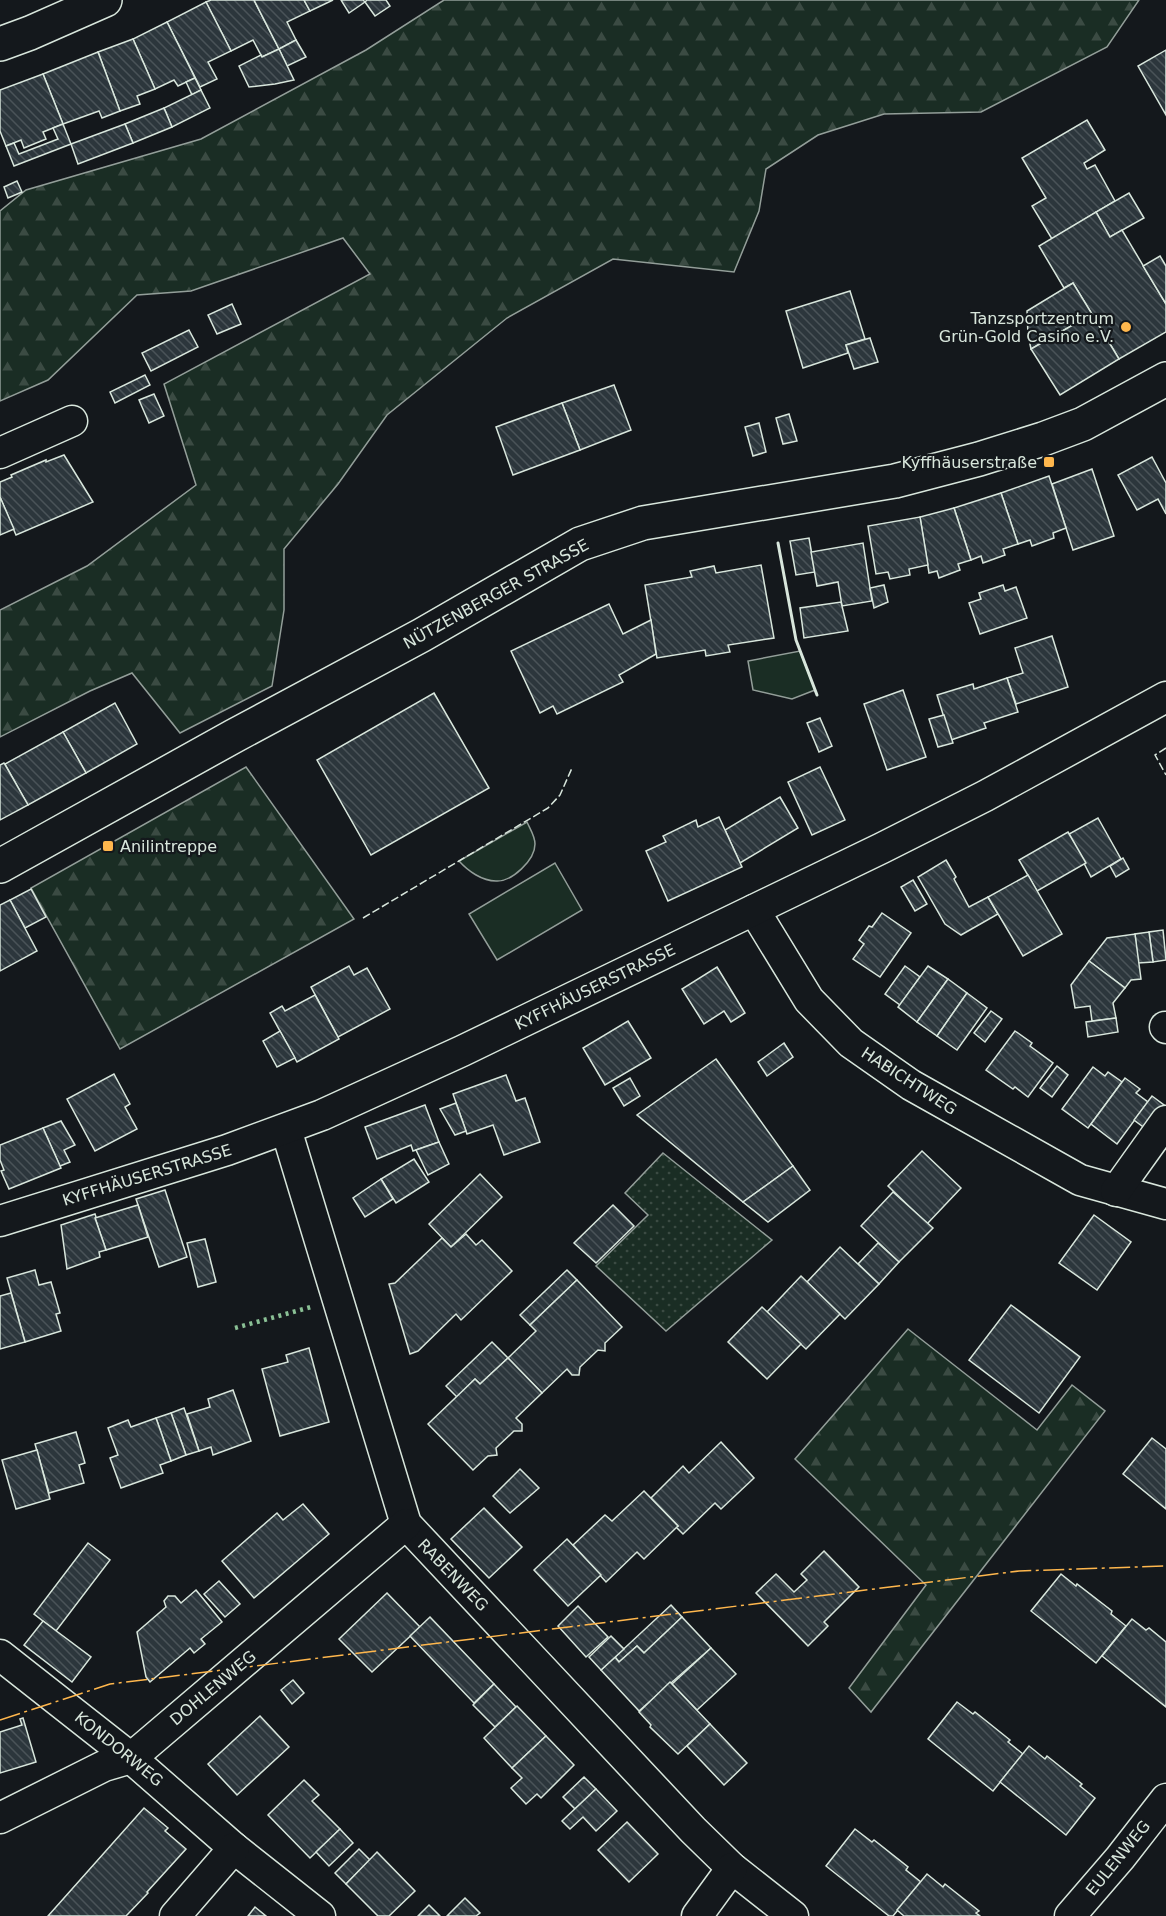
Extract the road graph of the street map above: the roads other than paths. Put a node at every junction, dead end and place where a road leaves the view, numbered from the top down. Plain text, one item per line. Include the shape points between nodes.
1 (105, 0) edge
2 (0, 44) edge
3 (1166, 379) edge
4 (72, 421) dead end
5 (0, 453) edge
6 (1166, 697) edge
7 (0, 866) edge
8 (754, 910) junction
9 (1166, 1121) edge
10 (286, 1129) junction
11 (1116, 1191) junction
12 (1166, 1204) edge
13 (0, 1221) edge
14 (406, 1524) junction
15 (0, 1655) edge
16 (131, 1758) junction
17 (1166, 1799) edge
18 (0, 1818) edge
19 (234, 1848) junction
20 (732, 1868) junction
21 (175, 1916) edge
22 (320, 1916) edge
23 (698, 1916) edge
24 (793, 1916) edge
25 (1070, 1916) edge

1 - 2 street
3 - 7 street, NÜTZENBERGER STRASSE via 1083,424 979,459 895,481 643,523 580,544
4 - 5 street
6 - 8 street, KYFFHÄUSERSTRASSE via 985,796
8 - 10 street, KYFFHÄUSERSTRASSE via 420,1071
8 - 11 street, HABICHTWEG via 809,1000 851,1043 911,1085 1027,1152 1080,1180
9 - 11 street
10 - 13 street, KYFFHÄUSERSTRASSE
10 - 14 street, RABENWEG
11 - 12 street, HABICHTWEG
14 - 16 street, DOHLENWEG
14 - 20 street, RABENWEG
15 - 16 street, KONDORWEG
16 - 18 street, DOHLENWEG via 104,1766
16 - 19 street, KONDORWEG
17 - 25 street, EULENWEG
19 - 21 street
19 - 22 street, KONDORWEG
20 - 23 street
20 - 24 street, RABENWEG

